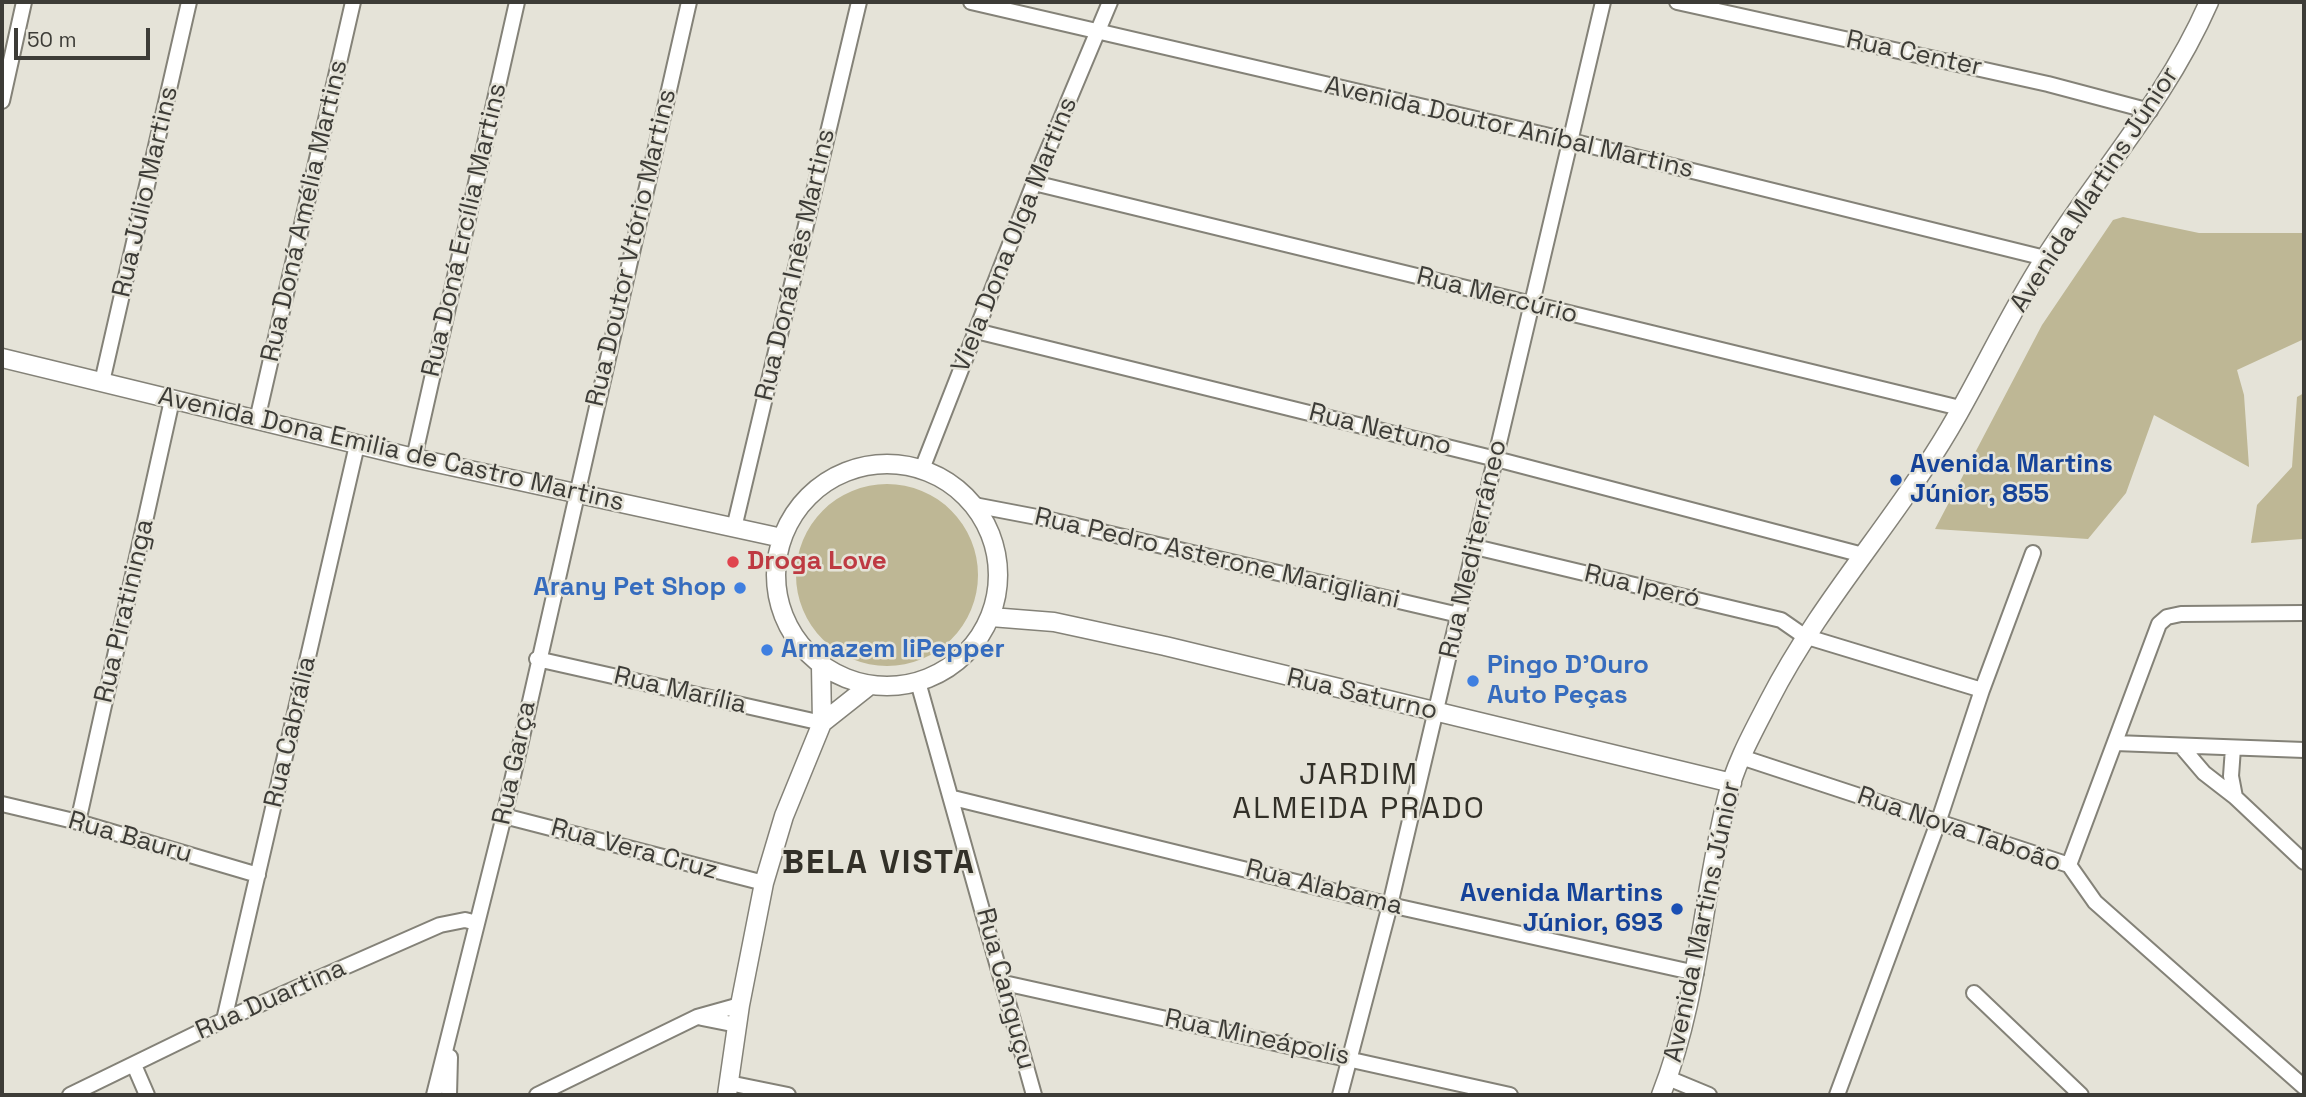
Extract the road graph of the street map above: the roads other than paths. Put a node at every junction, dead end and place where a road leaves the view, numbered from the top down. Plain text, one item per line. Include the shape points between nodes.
1 (24, 2) edge
2 (189, 2) edge
3 (353, 2) edge
4 (517, 2) edge
5 (689, 2) edge
6 (859, 2) edge
7 (971, 2) edge
8 (1110, 2) edge
9 (1602, 2) edge
10 (1677, 2) edge
11 (2209, 2) edge
12 (1098, 32) junction
13 (2, 101) edge
14 (2150, 111) junction
15 (1571, 141) junction
16 (1034, 183) junction
17 (2045, 258) junction
18 (1530, 305) junction
19 (976, 331) junction
20 (2, 358) edge
21 (103, 382) junction
22 (172, 400) junction
23 (1960, 408) junction
24 (257, 420) junction
25 (357, 445) junction
26 (414, 458) junction
27 (1496, 459) junction
28 (922, 469) junction
29 (576, 495) junction
30 (974, 505) junction
31 (734, 528) junction
32 (782, 538) junction
33 (1475, 547) junction
34 (2033, 553) dead end
35 (1863, 555) junction
36 (2304, 613) edge
37 (1459, 615) junction
38 (991, 617) junction
39 (1804, 636) junction
40 (537, 659) junction
41 (821, 665) junction
42 (918, 682) junction
43 (870, 685) junction
44 (1982, 690) junction
45 (1435, 712) junction
46 (822, 723) junction
47 (2115, 743) junction
48 (2181, 747) junction
49 (2233, 748) junction
50 (2304, 750) edge
51 (1741, 757) junction
52 (1732, 783) junction
53 (2235, 797) junction
54 (953, 798) junction
55 (2, 804) edge
56 (504, 816) junction
57 (1939, 821) junction
58 (78, 822) junction
59 (2304, 862) edge
60 (2069, 865) junction
61 (258, 875) junction
62 (764, 883) junction
63 (1390, 905) junction
64 (477, 923) junction
65 (1696, 973) junction
66 (1004, 983) junction
67 (1974, 993) dead end
68 (740, 1005) junction
69 (697, 1017) junction
70 (224, 1020) junction
71 (737, 1025) junction
72 (450, 1031) junction
73 (1349, 1057) junction
74 (134, 1065) junction
75 (1668, 1078) junction
76 (2304, 1087) edge
77 (559, 1089) edge
78 (728, 1089) edge
79 (69, 1095) edge
80 (147, 1095) edge
81 (434, 1095) edge
82 (449, 1095) edge
83 (537, 1095) edge
84 (788, 1095) edge
85 (1034, 1095) edge
86 (1339, 1095) edge
87 (1510, 1095) edge
88 (1661, 1095) edge
89 (1709, 1095) edge
90 (1838, 1095) edge
91 (2081, 1095) edge

1 - 13 street
2 - 21 street, Rua Júlio Martins
3 - 24 street, Rua Doná Amélia Martins
4 - 26 street, Rua Doná Ercília Martins
5 - 29 street, Rua Doutor Vtório Martins
6 - 31 street, Rua Doná Inês Martins
7 - 12 street, Avenida Doutor Aníbal Martins
8 - 12 street, Viela Dona Olga Martins
9 - 15 street, Rua Mediterrâneo
10 - 14 street, Rua Center
11 - 14 street, Avenida Martins Júnior
12 - 15 street, Avenida Doutor Aníbal Martins
12 - 16 street, Viela Dona Olga Martins
14 - 17 street, Avenida Martins Júnior
15 - 17 street, Avenida Doutor Aníbal Martins
15 - 18 street, Rua Mediterrâneo
16 - 18 street, Rua Mercúrio
16 - 19 street, Viela Dona Olga Martins
17 - 23 street, Avenida Martins Júnior
18 - 23 street, Rua Mercúrio
18 - 27 street, Rua Mediterrâneo
19 - 27 street, Rua Netuno
19 - 28 street, Viela Dona Olga Martins
20 - 21 street, Avenida Dona Emilia de Castro Martins
21 - 22 street, Avenida Dona Emilia de Castro Martins
22 - 24 street, Avenida Dona Emilia de Castro Martins
22 - 58 street, Rua Piratininga
23 - 35 street, Avenida Martins Júnior via 1926,467
24 - 25 street, Avenida Dona Emilia de Castro Martins
25 - 26 street, Avenida Dona Emilia de Castro Martins
25 - 61 street, Rua Cabrália
26 - 29 street, Avenida Dona Emilia de Castro Martins
27 - 33 street, Rua Mediterrâneo
27 - 35 street, Rua Netuno
28 - 30 street via 950,484
28 - 32 street via 883,464 845,472 812,492
29 - 31 street, Avenida Dona Emilia de Castro Martins
29 - 40 street, Rua Garça
30 - 37 street, Rua Pedro Asterone Marigliani
30 - 38 street via 996,551 999,584
31 - 32 street, Avenida Dona Emilia de Castro Martins
32 - 41 street via 775,575 781,609 797,640
33 - 37 street, Rua Mediterrâneo
33 - 39 street, Rua Iperó via 1781,620
34 - 44 street
35 - 39 street, Avenida Martins Júnior
36 - 47 street via 2167,617 2152,637
37 - 45 street, Rua Mediterrâneo
38 - 42 street via 962,658
38 - 45 street, Rua Saturno via 1017,617 1103,633
39 - 44 street, Rua Iperó
39 - 51 street, Avenida Martins Júnior
40 - 46 street, Rua Marília
40 - 56 street, Rua Garça
41 - 43 street
41 - 46 street
42 - 43 street
42 - 54 street, Rua Canguçu
43 - 46 street
44 - 57 street
45 - 52 street, Rua Saturno
45 - 63 street, Rua Mediterrâneo
46 - 62 street via 784,816
47 - 48 street
47 - 60 street
48 - 49 street
48 - 53 street via 2204,774
49 - 50 street
49 - 53 street
51 - 52 street, Avenida Martins Júnior
51 - 57 street, Rua Nova Taboão
52 - 65 street, Avenida Martins Júnior
53 - 59 street
54 - 63 street, Rua Alabama
54 - 66 street, Rua Canguçu
55 - 58 street, Rua Bauru
56 - 62 street, Rua Vera Cruz
56 - 64 street, Rua Garça
57 - 60 street, Rua Nova Taboão
57 - 90 street
58 - 61 street, Rua Bauru
60 - 76 street, Rua Nova Taboão via 2095,902
61 - 70 street, Rua Cabrália
62 - 68 street
63 - 65 street, Rua Alabama
63 - 73 street, Rua Mediterrâneo
64 - 70 street, Rua Duartina via 465,920 440,925
64 - 72 street, Rua Garça
65 - 75 street, Avenida Martins Júnior
66 - 73 street, Rua Mineápolis
66 - 85 street, Rua Canguçu
67 - 91 street
68 - 69 street
68 - 71 street
69 - 71 street
69 - 77 street
70 - 74 street, Rua Duartina
71 - 78 street
72 - 81 street, Rua Garça
72 - 82 street, Rua Garça
73 - 86 street, Rua Mediterrâneo
73 - 87 street, Rua Mineápolis
74 - 79 street, Rua Duartina
74 - 80 street
75 - 88 street, Avenida Martins Júnior
75 - 89 street
77 - 83 street
78 - 84 street

